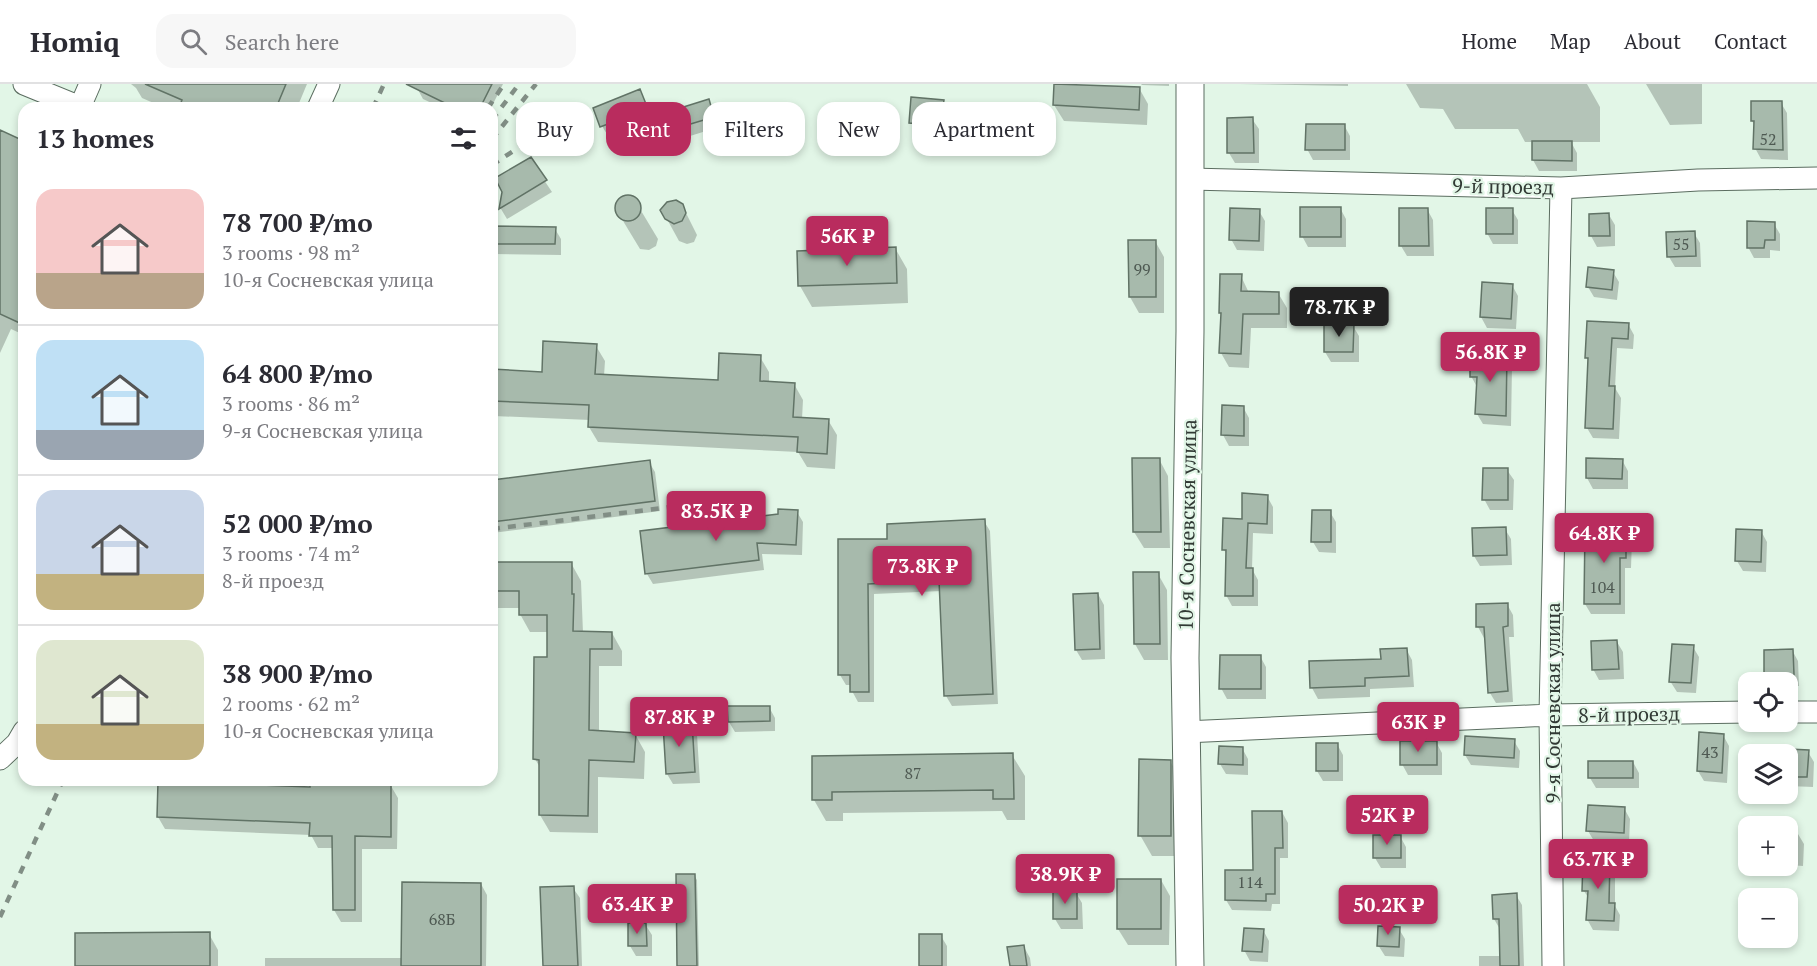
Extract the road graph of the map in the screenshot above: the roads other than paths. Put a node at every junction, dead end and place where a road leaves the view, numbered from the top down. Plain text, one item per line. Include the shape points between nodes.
1 (24, 84) edge
2 (90, 84) edge
3 (329, 84) edge
4 (1190, 84) edge
5 (66, 102) edge
6 (82, 102) edge
7 (321, 102) edge
8 (1817, 178) edge
9 (1190, 179) junction
10 (1561, 188) junction
11 (1738, 712) edge
12 (1798, 712) edge
13 (1817, 712) edge
14 (1550, 715) junction
15 (1185, 732) junction
16 (18, 741) edge
17 (0, 759) edge
18 (1190, 966) edge
19 (1553, 966) edge

1 - 5 street
2 - 6 street
3 - 7 street
4 - 9 street, 10-я Сосневская улица
8 - 10 street, 9-й проезд
9 - 10 street, 9-й проезд
9 - 15 street, 10-я Сосневская улица
10 - 14 street, 9-я Сосневская улица
11 - 14 street, 8-й проезд
12 - 13 street
14 - 15 street, 8-й проезд
14 - 19 street, 9-я Сосневская улица
15 - 18 street, 10-я Сосневская улица
16 - 17 street

